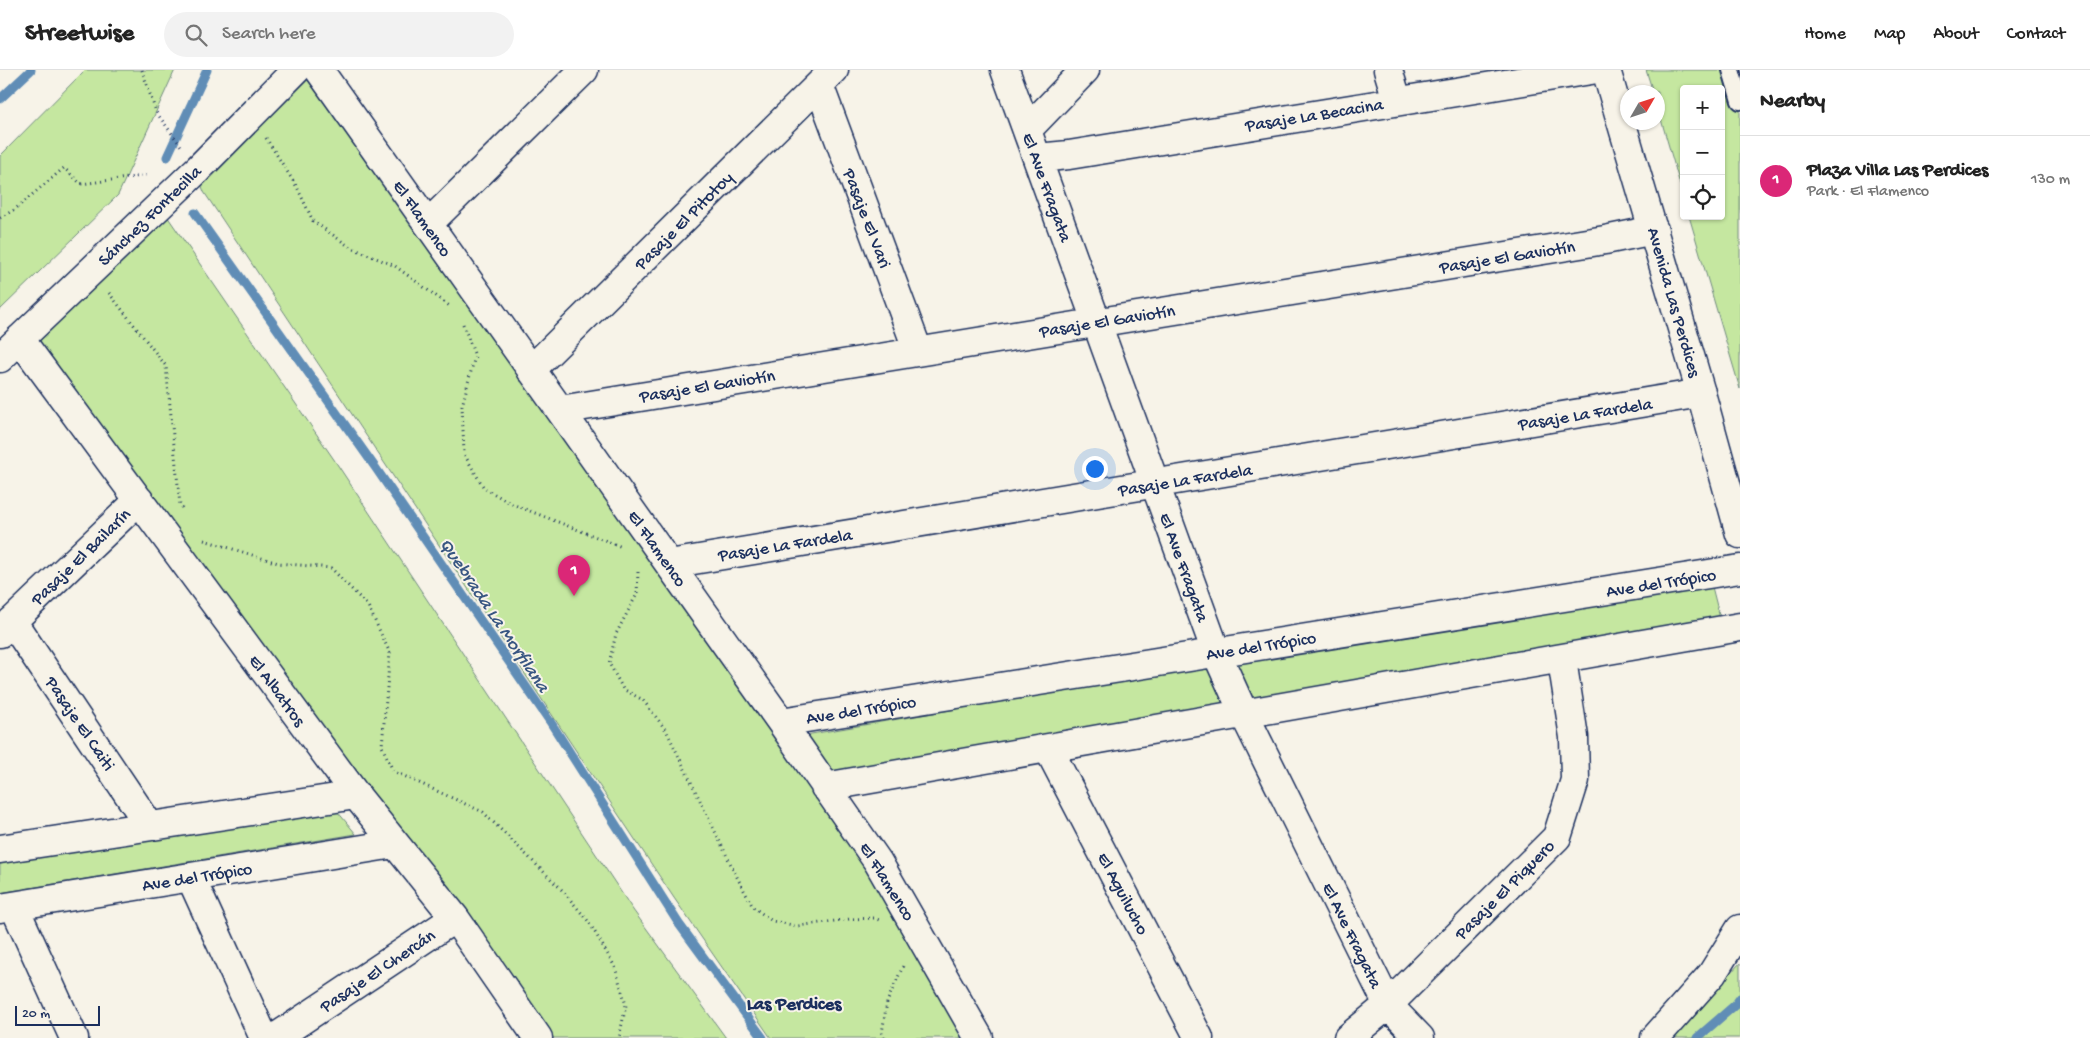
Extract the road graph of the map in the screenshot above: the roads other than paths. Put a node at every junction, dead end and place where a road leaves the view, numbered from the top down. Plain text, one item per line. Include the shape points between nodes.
1 (296, 70) edge
2 (319, 70) edge
3 (584, 70) edge
4 (1005, 70) edge
5 (1085, 70) edge
6 (1388, 70) edge
7 (1591, 70) edge
8 (1606, 70) edge
9 (1731, 70) edge
10 (826, 78) edge
11 (1397, 100) junction
12 (1740, 101) edge
13 (1027, 130) junction
14 (1037, 158) junction
15 (428, 224) junction
16 (1654, 230) junction
17 (1096, 321) junction
18 (20, 339) junction
19 (918, 350) junction
20 (0, 358) edge
21 (531, 370) junction
22 (1701, 393) junction
23 (560, 410) junction
24 (1155, 484) junction
25 (139, 500) junction
26 (1740, 534) edge
27 (669, 564) junction
28 (1740, 569) edge
29 (6, 627) edge
30 (1740, 627) edge
31 (1216, 652) junction
32 (1562, 660) junction
33 (1244, 714) junction
34 (781, 722) junction
35 (1048, 748) junction
36 (825, 787) junction
37 (356, 795) junction
38 (149, 825) junction
39 (394, 844) junction
40 (0, 849) edge
41 (191, 878) junction
42 (7, 907) edge
43 (455, 918) junction
44 (1740, 929) edge
45 (1388, 1005) junction
46 (74, 1038) edge
47 (264, 1038) edge
48 (275, 1038) edge
49 (538, 1038) edge
50 (979, 1038) edge
51 (1199, 1038) edge
52 (1348, 1038) edge
53 (1420, 1038) edge
54 (1655, 1038) edge

1 - 18 street, Sánchez Fontecilla
2 - 15 street, El Flamenco
3 - 15 street
4 - 13 street, El Ave Fragata
5 - 13 street
6 - 11 street
7 - 11 street, Pasaje La Becacina
8 - 16 street, Avenida Las Perdices
9 - 12 lane
10 - 19 street, Pasaje El Vari
10 - 21 street, Pasaje El Pitotoy
11 - 14 street, Pasaje La Becacina
13 - 14 street, El Ave Fragata
14 - 17 street, El Ave Fragata
15 - 21 street, El Flamenco
16 - 17 street, Pasaje El Gaviotín
16 - 22 street, Avenida Las Perdices
17 - 19 street, Pasaje El Gaviotín
17 - 24 street, El Ave Fragata
18 - 20 street, Sánchez Fontecilla
18 - 25 street, El Albatros
19 - 23 street, Pasaje El Gaviotín
21 - 23 street, El Flamenco
22 - 24 street, Pasaje La Fardela
22 - 26 street, Avenida Las Perdices
23 - 27 street, El Flamenco
24 - 27 street, Pasaje La Fardela
24 - 31 street, El Ave Fragata
25 - 29 street, Pasaje El Bailarín
25 - 37 street, El Albatros
27 - 34 street, El Flamenco
28 - 31 street, Ave del Trópico
29 - 38 street, Pasaje El Caiti
30 - 32 street
31 - 33 street, El Ave Fragata
31 - 34 street, Ave del Trópico
32 - 33 street
32 - 45 street, Pasaje El Piquero via 1574,737 1574,780 1557,837
33 - 35 street
33 - 45 street, El Ave Fragata
34 - 36 street, El Flamenco
35 - 36 street
35 - 51 street, El Aguilucho
36 - 50 street, El Flamenco via 878,862
37 - 38 street
37 - 39 street, El Albatros
38 - 40 street
39 - 41 street, Ave del Trópico
39 - 43 street, El Albatros
41 - 42 street, Ave del Trópico
41 - 47 street
42 - 46 street
43 - 48 street, Pasaje El Chercán
43 - 49 street, El Albatros
44 - 54 street via 1712,974
45 - 52 street, Pasaje El Piquero
45 - 53 street, El Ave Fragata

